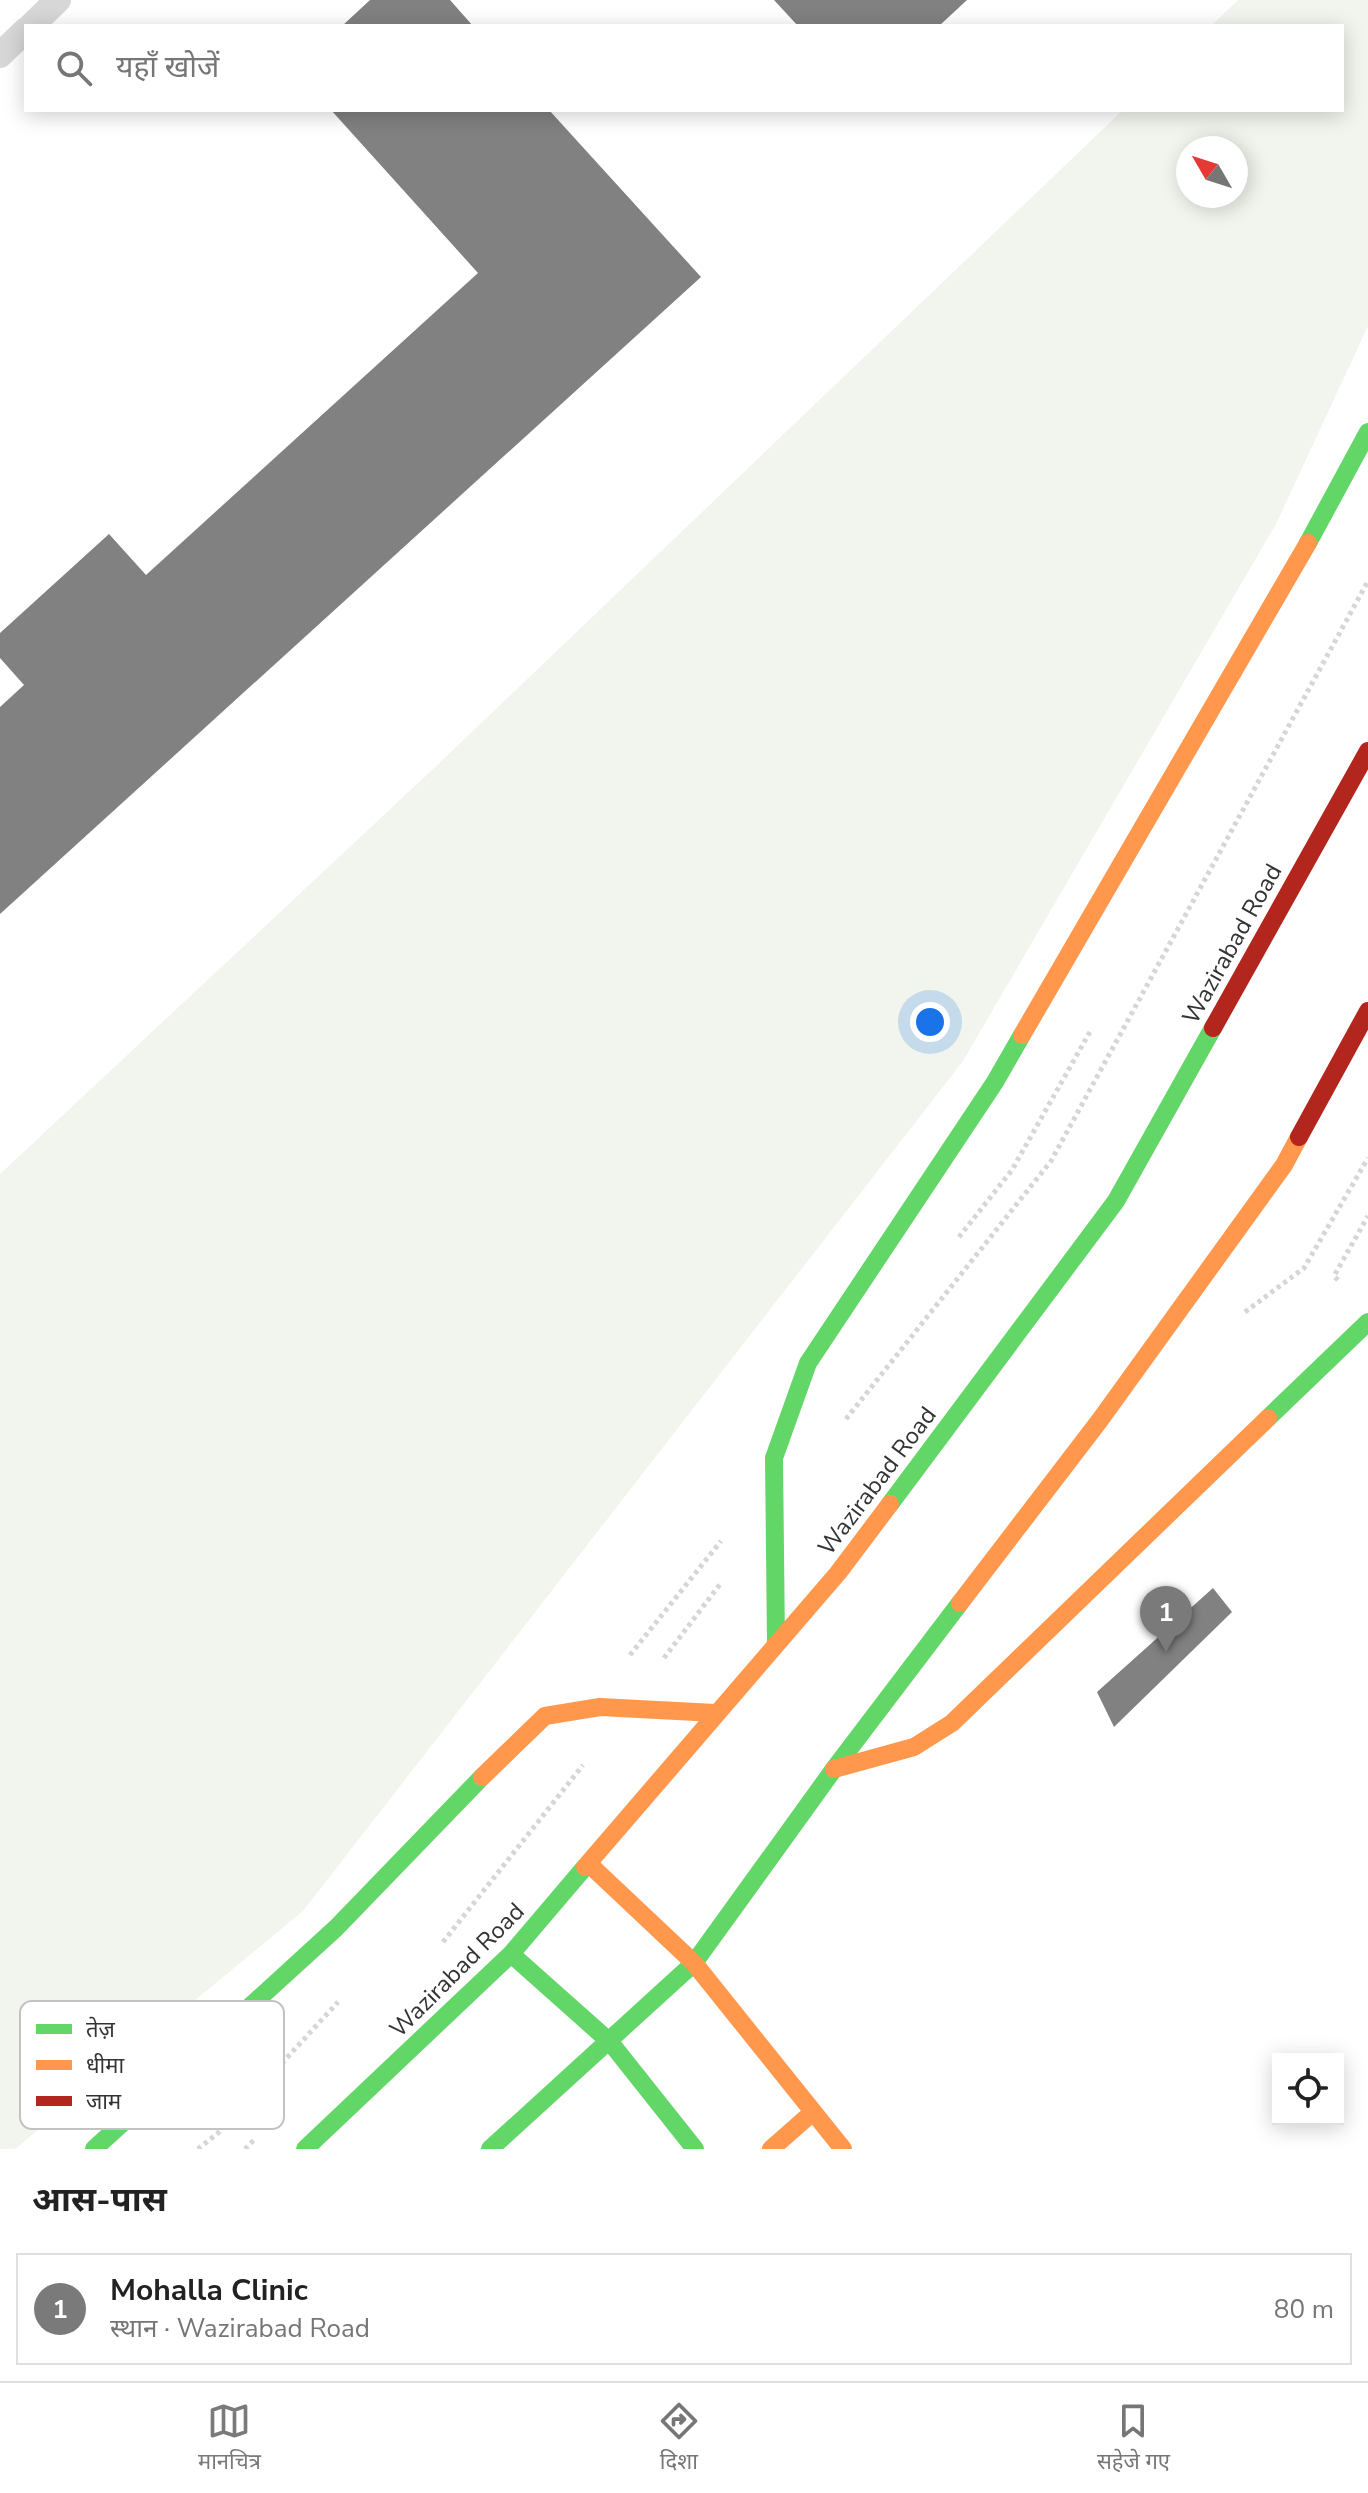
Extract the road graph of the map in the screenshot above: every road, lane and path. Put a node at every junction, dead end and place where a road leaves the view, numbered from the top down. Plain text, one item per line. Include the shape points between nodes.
1 (58, 0) edge
2 (33, 24) edge
3 (24, 32) edge
4 (0, 55) edge
5 (1368, 432) edge
6 (1368, 751) edge
7 (1368, 1011) edge
8 (1368, 1216) edge
9 (1343, 1285) dead end
10 (1368, 1322) edge
11 (776, 1643) junction
12 (715, 1713) junction
13 (834, 1769) junction
14 (590, 1865) junction
15 (511, 1954) junction
16 (694, 1963) junction
17 (256, 2001) edge
18 (610, 2042) junction
19 (813, 2112) junction
20 (116, 2129) edge
21 (94, 2149) edge
22 (305, 2149) edge
23 (490, 2149) edge
24 (695, 2149) edge
25 (771, 2149) edge
26 (843, 2149) edge

1 - 2 lane
3 - 4 lane
5 - 11 main road via 995,1082 808,1363 774,1458
6 - 11 main road, Wazirabad Road via 1116,1201 838,1573
7 - 13 main road via 1284,1165 1100,1420
8 - 9 path via 1334,1276
10 - 13 main road via 952,1723 914,1747
11 - 12 main road, Wazirabad Road
12 - 14 main road, Wazirabad Road
12 - 17 main road via 600,1707 545,1716 336,1928
13 - 16 main road
14 - 15 main road, Wazirabad Road
14 - 16 main road
15 - 18 main road
15 - 22 main road, Wazirabad Road
16 - 18 main road
16 - 19 main road
18 - 23 main road
18 - 24 main road
19 - 25 main road
19 - 26 main road
20 - 21 main road

